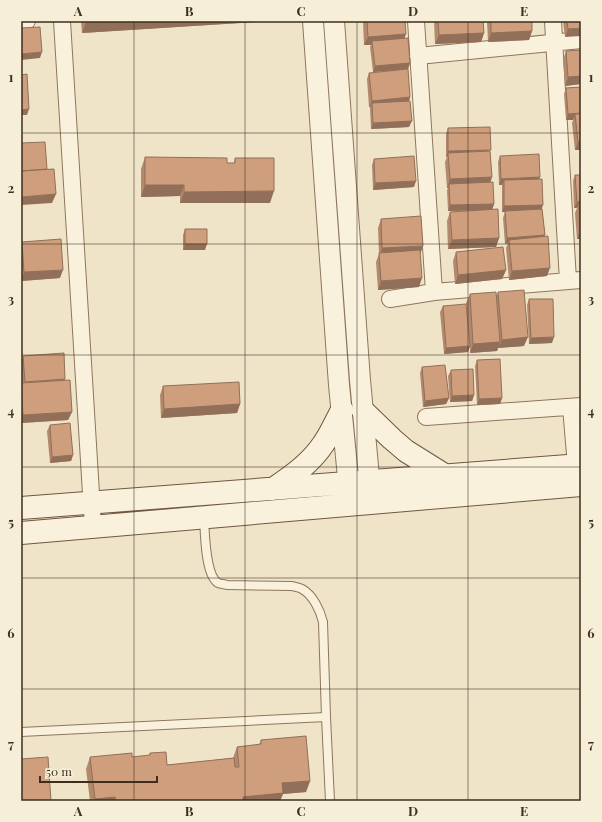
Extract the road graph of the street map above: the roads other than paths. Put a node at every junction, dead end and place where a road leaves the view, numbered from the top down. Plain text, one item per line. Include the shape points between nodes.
1 (27, 21) edge
2 (62, 21) edge
3 (313, 21) edge
4 (334, 21) edge
5 (416, 21) edge
6 (553, 21) edge
7 (21, 22) edge
8 (581, 40) edge
9 (555, 42) junction
10 (418, 56) junction
11 (325, 188) junction
12 (346, 188) junction
13 (574, 281) edge
14 (434, 292) junction
15 (390, 299) dead end
16 (338, 370) junction
17 (360, 370) junction
18 (576, 407) edge
19 (342, 410) junction
20 (363, 410) junction
21 (426, 417) dead end
22 (579, 472) edge
23 (446, 476) junction
24 (273, 489) junction
25 (360, 493) junction
26 (91, 502) junction
27 (21, 508) edge
28 (204, 518) junction
29 (92, 526) junction
30 (21, 533) edge
31 (326, 717) junction
32 (21, 732) edge
33 (330, 801) edge

1 - 7 street
2 - 26 street
3 - 11 street
4 - 12 street
5 - 10 street
6 - 9 street
8 - 9 street
9 - 10 street
9 - 13 street
10 - 14 street
11 - 12 street
11 - 16 street
12 - 17 street
13 - 14 street
14 - 15 street
16 - 17 street
16 - 19 street
17 - 20 street
18 - 21 street
18 - 22 street
19 - 24 main road via 317,453
19 - 25 street
20 - 23 main road via 406,451
20 - 25 street
22 - 23 main road
22 - 25 main road
23 - 25 main road
24 - 25 main road
24 - 26 main road
25 - 28 main road
26 - 27 main road
26 - 29 street
28 - 29 main road
28 - 31 lane via 209,565 212,576 218,583 292,586 302,589 320,610 323,622
29 - 30 main road
31 - 32 lane
31 - 33 lane

